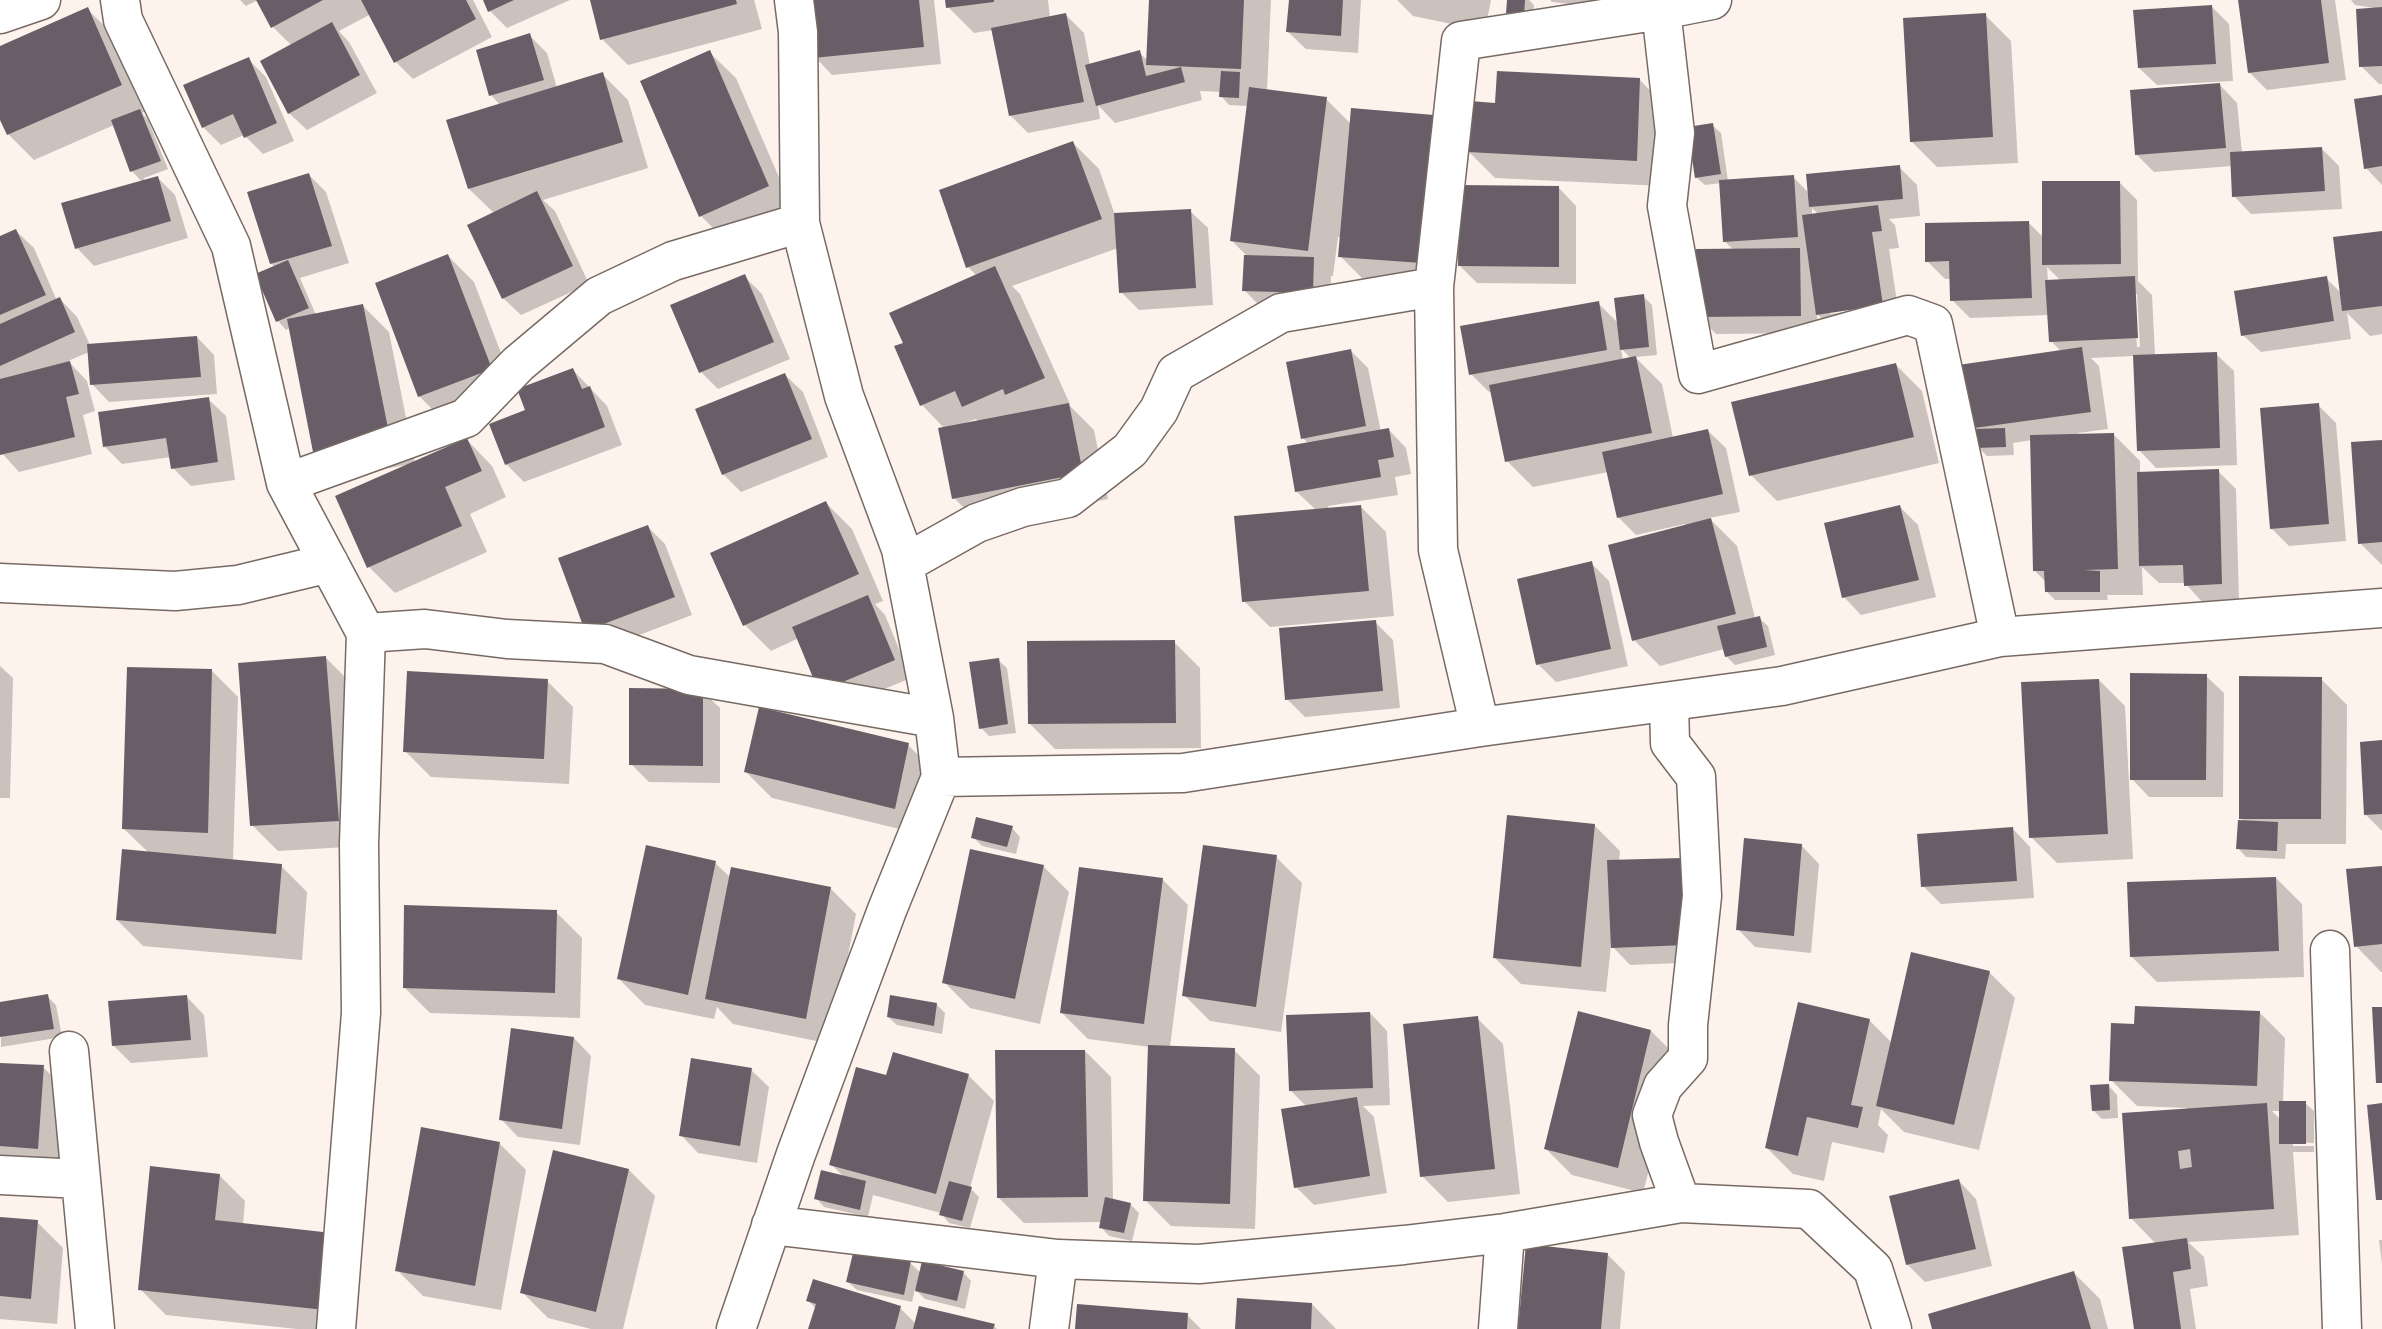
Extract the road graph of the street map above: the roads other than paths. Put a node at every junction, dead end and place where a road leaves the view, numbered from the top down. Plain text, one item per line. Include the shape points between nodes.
1 (41, 0) edge
2 (120, 0) edge
3 (794, 0) edge
4 (1712, 0) edge
5 (1661, 10) junction
6 (0, 14) edge
7 (800, 223) junction
8 (1434, 287) junction
9 (286, 483) junction
10 (329, 563) junction
11 (904, 564) junction
12 (0, 583) edge
13 (2382, 608) edge
14 (366, 633) junction
15 (2000, 637) junction
16 (1669, 702) junction
17 (934, 718) junction
18 (1480, 727) junction
19 (941, 777) junction
20 (2330, 950) dead end
21 (69, 1051) dead end
22 (0, 1175) edge
23 (81, 1179) junction
24 (1681, 1203) junction
25 (771, 1226) junction
26 (1505, 1233) junction
27 (1058, 1259) junction
28 (95, 1329) edge
29 (336, 1329) edge
30 (736, 1329) edge
31 (1049, 1329) edge
32 (1498, 1329) edge
33 (1892, 1329) edge
34 (2342, 1329) edge

1 - 6 street
2 - 9 street via 123,20 231,246
3 - 7 street
4 - 5 street
5 - 8 street via 1461,41
5 - 15 street via 1675,133 1668,206 1698,374 1908,315 1933,324
7 - 9 street via 673,261 599,296 518,364 466,418
7 - 11 street via 844,396
8 - 11 street via 1281,313 1176,373 1159,410 1130,450 1068,498 977,523
8 - 18 street via 1438,550
9 - 10 street
10 - 12 street via 238,585 175,591
10 - 14 street
11 - 17 street
13 - 15 street
14 - 17 street via 425,629 605,644 690,675
14 - 29 street via 359,844 361,1013
15 - 16 street via 1782,686
16 - 18 street
16 - 24 street via 1670,743 1696,778 1702,896 1688,1058 1663,1086 1652,1115
17 - 19 street
18 - 19 street via 1183,773
19 - 25 street via 887,909
20 - 34 street
21 - 23 street
22 - 23 street
23 - 28 street
24 - 26 street
24 - 33 street via 1809,1209 1872,1269
25 - 27 street
25 - 30 street
26 - 27 street via 1199,1264
26 - 32 street
27 - 31 street

